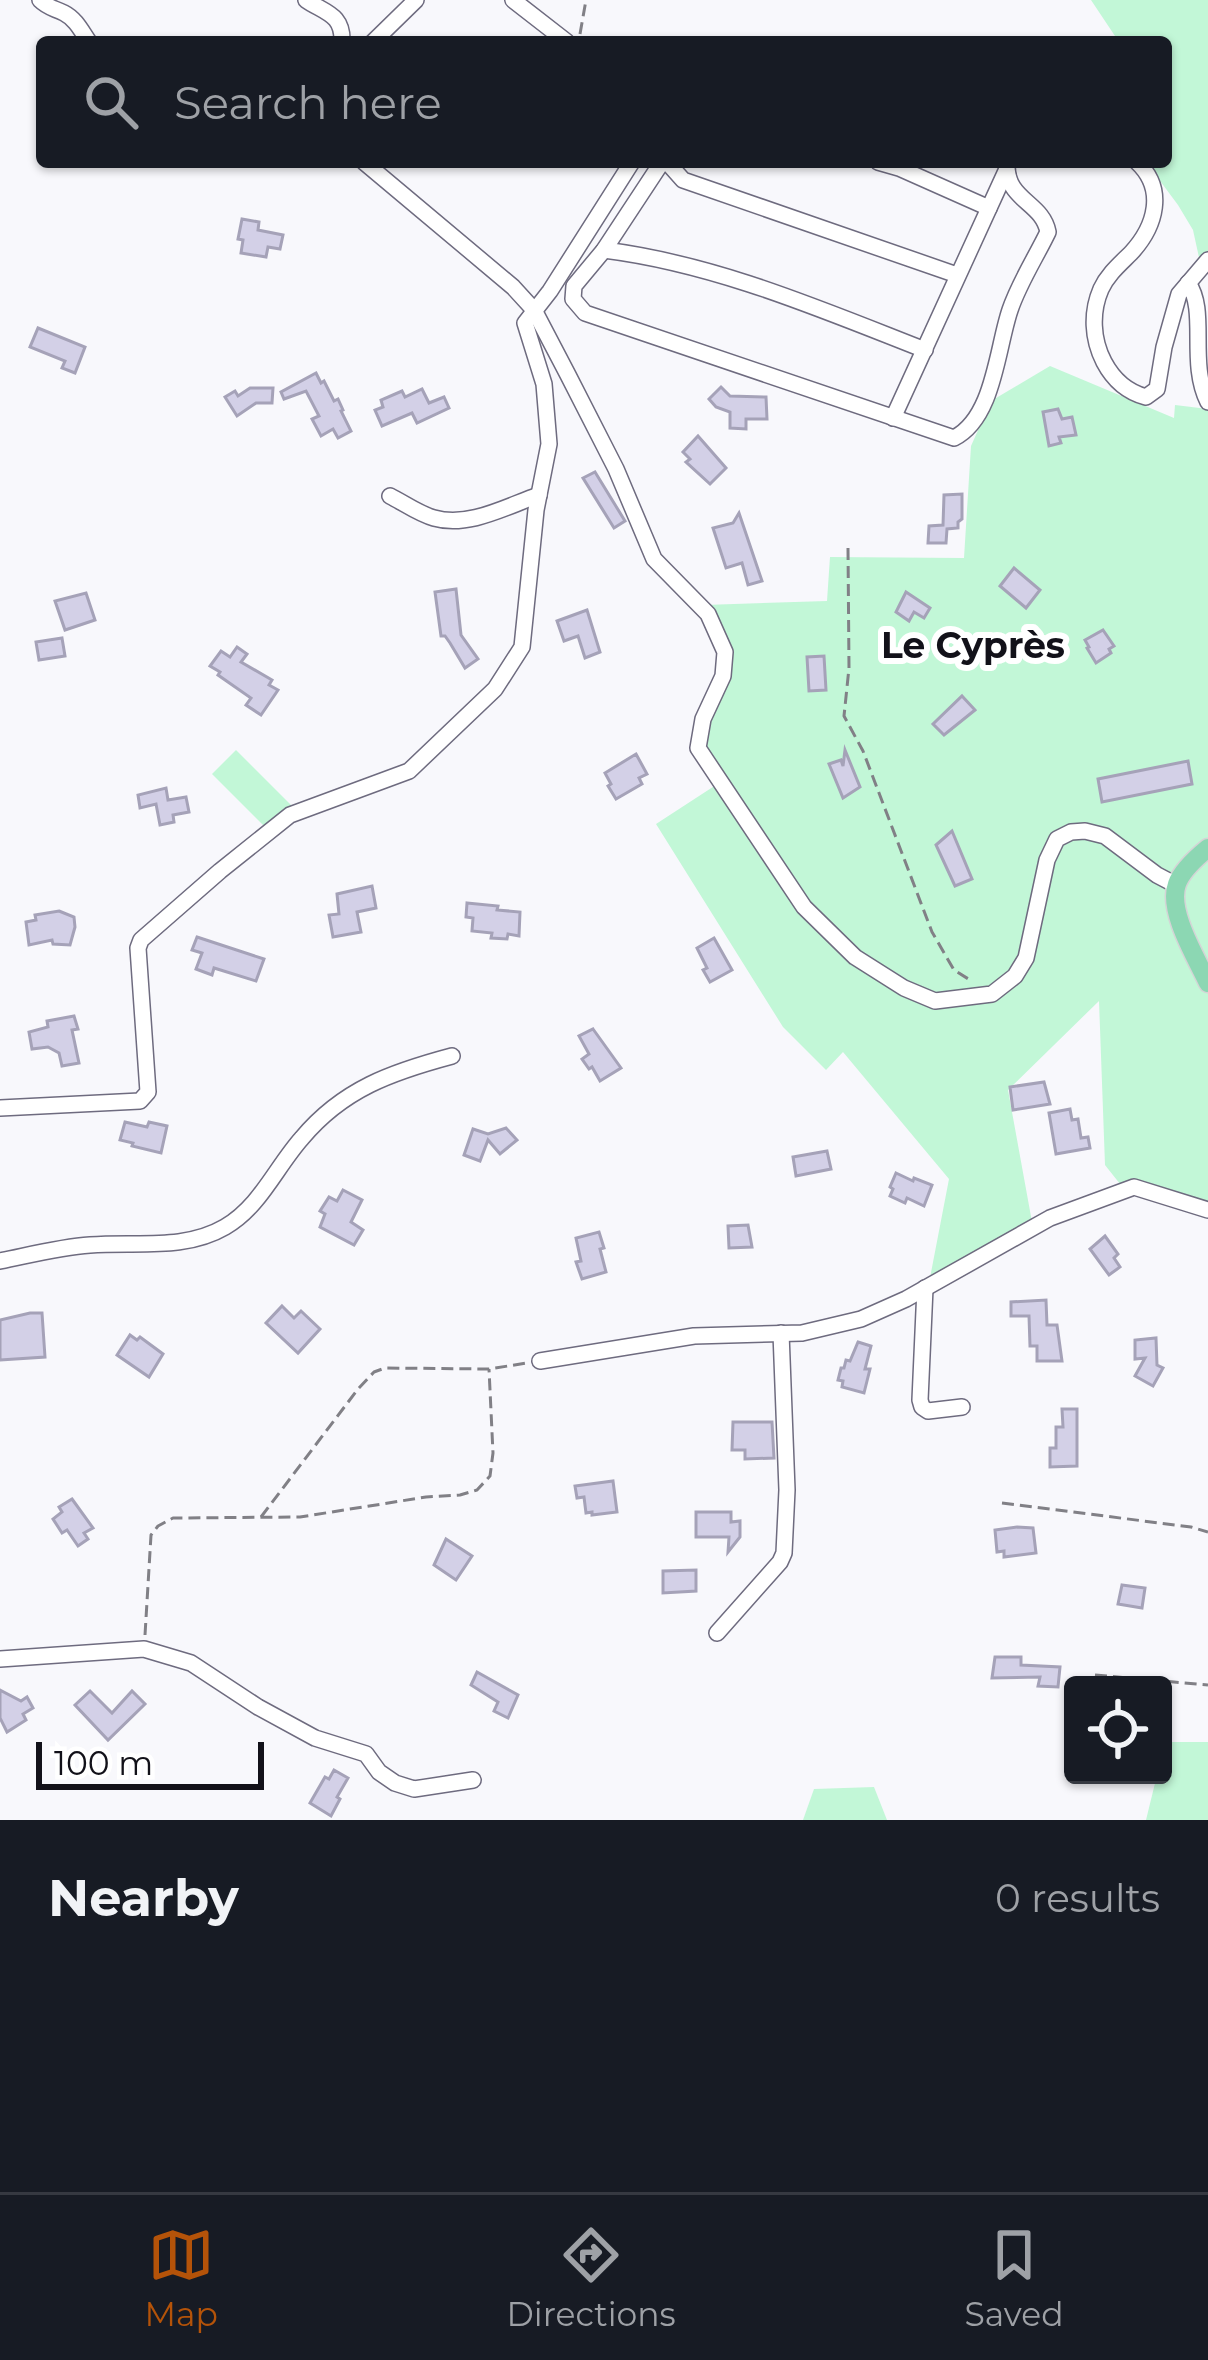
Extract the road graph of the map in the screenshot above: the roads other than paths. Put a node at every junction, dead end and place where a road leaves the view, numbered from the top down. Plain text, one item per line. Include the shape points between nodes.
1 (40, 0) edge
2 (306, 0) edge
3 (416, 0) edge
4 (513, 0) edge
5 (85, 36) edge
6 (342, 36) edge
7 (379, 36) edge
8 (559, 36) edge
9 (371, 168) edge
10 (628, 168) edge
11 (660, 168) edge
12 (670, 168) edge
13 (899, 168) edge
14 (1005, 168) edge
15 (1007, 168) edge
16 (1143, 168) edge
17 (989, 208) junction
18 (604, 250) junction
19 (1208, 260) edge
20 (957, 274) junction
21 (1188, 283) junction
22 (574, 286) junction
23 (550, 291) junction
24 (534, 310) junction
25 (925, 350) junction
26 (1208, 402) edge
27 (893, 418) junction
28 (539, 495) junction
29 (390, 496) dead end
30 (1208, 848) edge
31 (1176, 885) junction
32 (1208, 983) edge
33 (452, 1056) dead end
34 (0, 1108) edge
35 (1208, 1210) edge
36 (0, 1261) edge
37 (925, 1288) junction
38 (782, 1334) junction
39 (540, 1361) road end
40 (962, 1407) dead end
41 (717, 1633) dead end
42 (0, 1659) edge
43 (473, 1780) dead end

1 - 5 street
2 - 6 street via 338,19
3 - 7 street
4 - 8 street
9 - 24 street
10 - 23 street
11 - 18 street
12 - 20 street via 683,180
13 - 17 street
14 - 17 street
15 - 27 street via 1013,191 1045,219 1048,232 1010,310 986,396 954,438
16 - 21 street via 1156,208 1094,312 1103,361 1132,393 1146,397 1157,389
17 - 20 street
18 - 22 street
18 - 25 street via 756,285
19 - 21 street
20 - 25 street
21 - 26 street via 1198,300 1196,358
22 - 23 street
22 - 27 street via 585,313
23 - 24 street
24 - 28 street via 525,323 544,384 548,444
24 - 31 street via 654,559 708,614 725,652 698,748 804,907 855,957 935,1001 992,994 1026,958 1047,860 1057,839 1071,832 1105,836
25 - 27 street
28 - 29 street via 454,520
28 - 34 street via 522,647 495,689 410,771 290,815 141,940 145,1098
30 - 31 main road
31 - 32 main road via 1183,932
33 - 36 street via 397,1071 333,1108 246,1211 196,1240 85,1245
35 - 37 street via 1133,1187 1050,1218
37 - 38 street via 861,1319
37 - 40 street via 922,1407
38 - 39 street via 694,1336
38 - 41 street via 784,1553
42 - 43 street via 144,1648 191,1664 315,1738 366,1754 394,1783 414,1789

